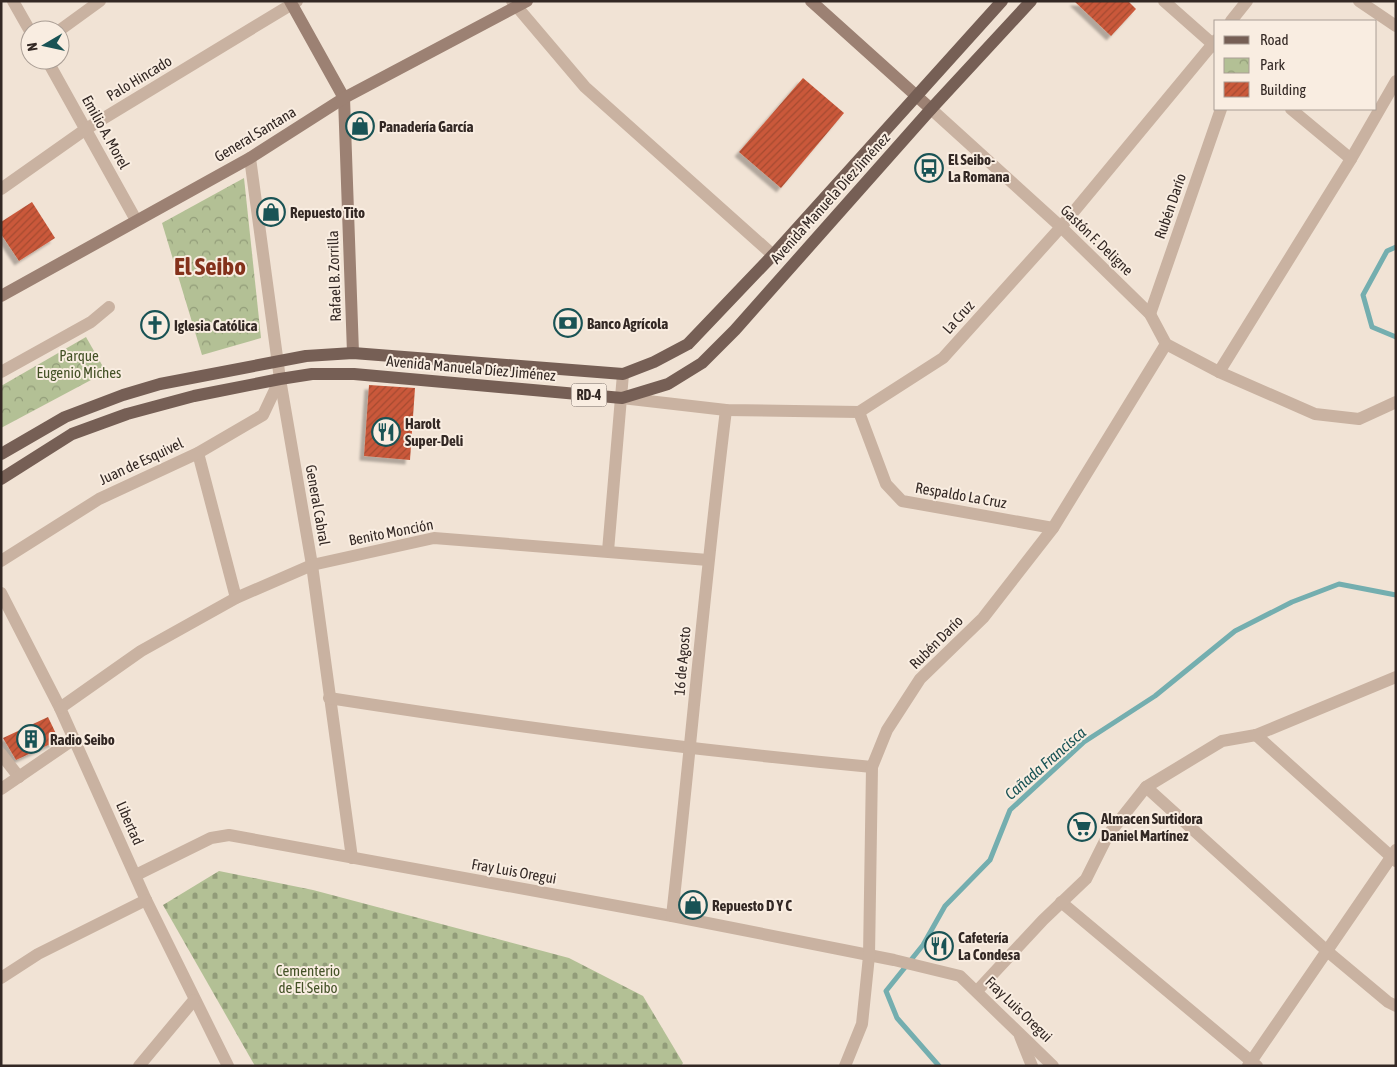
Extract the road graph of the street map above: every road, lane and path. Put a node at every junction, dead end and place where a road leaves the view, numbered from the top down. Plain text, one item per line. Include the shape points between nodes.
1 (13, 1) edge
2 (100, 1) edge
3 (811, 1) edge
4 (1002, 1) edge
5 (1032, 1) edge
6 (1164, 1) edge
7 (1247, 1) edge
8 (1358, 1) edge
9 (293, 2) edge
10 (518, 3) edge
11 (24, 20) edge
12 (1232, 20) edge
13 (70, 23) edge
14 (1396, 26) edge
15 (1214, 43) edge
16 (1214, 45) edge
17 (52, 70) edge
18 (1396, 81) edge
19 (915, 96) junction
20 (344, 98) junction
21 (930, 109) junction
22 (1221, 110) edge
23 (1291, 110) edge
24 (86, 129) junction
25 (250, 158) junction
26 (1351, 159) junction
27 (1, 189) edge
28 (136, 220) junction
29 (1061, 227) junction
30 (773, 255) junction
31 (1, 296) edge
32 (109, 307) dead end
33 (1150, 314) junction
34 (1166, 344) junction
35 (353, 353) junction
36 (279, 360) junction
37 (1, 372) edge
38 (1218, 372) junction
39 (623, 374) junction
40 (280, 379) junction
41 (622, 398) junction
42 (1396, 402) edge
43 (726, 410) junction
44 (859, 412) junction
45 (198, 453) junction
46 (1, 454) edge
47 (1, 479) edge
48 (1053, 528) junction
49 (608, 551) junction
50 (708, 560) junction
51 (1, 561) edge
52 (312, 566) junction
53 (1, 593) edge
54 (236, 598) junction
55 (1396, 677) edge
56 (329, 698) junction
57 (60, 708) junction
58 (1256, 736) junction
59 (74, 739) junction
60 (691, 748) junction
61 (1, 754) edge
62 (872, 767) junction
63 (19, 777) junction
64 (1146, 787) junction
65 (1, 789) edge
66 (1394, 856) edge
67 (352, 858) junction
68 (136, 875) junction
69 (146, 900) junction
70 (1061, 902) junction
71 (672, 916) junction
72 (1327, 951) junction
73 (869, 956) junction
74 (1, 978) edge
75 (977, 991) junction
76 (194, 1000) junction
77 (1396, 1006) edge
78 (1018, 1031) junction
79 (1252, 1065) edge
80 (139, 1066) edge
81 (228, 1066) edge
82 (845, 1066) edge
83 (1032, 1066) edge
84 (1054, 1066) edge

1 - 11 street
2 - 13 street
3 - 19 street, Gastón F. Deligne
4 - 19 main road, Avenida Manuela Díez Jiménez / RD-4
5 - 21 main road, Avenida Manuela Díez Jiménez / RD-4
6 - 15 street
7 - 12 street
8 - 14 street
9 - 20 street, Rafael B. Zorrilla
9 - 24 street, Palo Hincado
10 - 20 street, General Santana
10 - 30 street via 585,87
16 - 29 street, La Cruz
17 - 24 street, Emilio A. Morel
18 - 26 street
19 - 21 street, Gastón F. Deligne
19 - 30 main road, Avenida Manuela Díez Jiménez / RD-4
20 - 25 street, General Santana
20 - 35 street, Rafael B. Zorrilla
21 - 29 street, Gastón F. Deligne
21 - 41 main road, Avenida Manuela Díez Jiménez / RD-4 via 735,330 702,363 668,384
22 - 33 street, Rubén Darío
23 - 26 street
24 - 27 street, Palo Hincado
24 - 28 street, Emilio A. Morel
25 - 28 street, General Santana
25 - 36 street, General Cabral
26 - 38 street
28 - 31 street, General Santana
29 - 33 street, Gastón F. Deligne
29 - 44 street, La Cruz via 943,358
30 - 39 main road, Avenida Manuela Díez Jiménez / RD-4 via 688,344
32 - 37 street via 91,322
33 - 34 street, Gastón F. Deligne
34 - 38 street
34 - 48 street, Rubén Darío
35 - 36 main road, Avenida Manuela Díez Jiménez / RD-4
35 - 39 main road, Avenida Manuela Díez Jiménez / RD-4
36 - 40 street, General Cabral
36 - 46 main road, Avenida Manuela Díez Jiménez / RD-4 via 160,384 123,395 65,417
38 - 42 street via 1315,414 1359,419
39 - 41 street
40 - 41 main road, Avenida Manuela Díez Jiménez / RD-4 via 312,374 354,374
40 - 45 street, Juan de Esquivel via 263,415
40 - 47 main road, Avenida Manuela Díez Jiménez / RD-4 via 194,396 127,414 72,434
40 - 52 street, General Cabral
41 - 43 street
41 - 49 street
43 - 44 street
43 - 50 street, 16 de Agosto
44 - 48 street, Respaldo La Cruz via 886,484 902,501
45 - 51 street, Juan de Esquivel via 99,499
45 - 54 street
48 - 62 street, Rubén Darío via 983,618 920,678 887,730
49 - 50 street, Benito Monción
49 - 52 street, Benito Monción via 434,538
50 - 60 street, 16 de Agosto
52 - 54 street, Benito Monción
52 - 56 street, General Cabral
53 - 57 street, Libertad
54 - 57 street, Benito Monción via 141,651
55 - 58 street
56 - 60 street via 506,726
56 - 67 street, General Cabral
57 - 59 street, Libertad
58 - 64 street via 1222,741
58 - 66 street
59 - 63 street
59 - 68 street, Libertad
60 - 62 street
60 - 71 street, 16 de Agosto
61 - 63 street
62 - 73 street, Rubén Darío
63 - 65 street
64 - 70 street via 1108,835 1086,879
64 - 72 street
66 - 72 street
67 - 68 street, Fray Luis Oregui via 229,835 211,838
67 - 71 street, Fray Luis Oregui
68 - 69 street, Libertad
69 - 74 street via 38,954
69 - 76 street, Libertad
70 - 75 street
70 - 79 street
71 - 73 street, Fray Luis Oregui
72 - 77 street
72 - 79 street
73 - 75 street, Fray Luis Oregui via 960,976
73 - 82 street, Rubén Darío via 862,1024
75 - 78 street, Fray Luis Oregui
76 - 80 street
76 - 81 street, Libertad
78 - 83 street
78 - 84 street, Fray Luis Oregui

